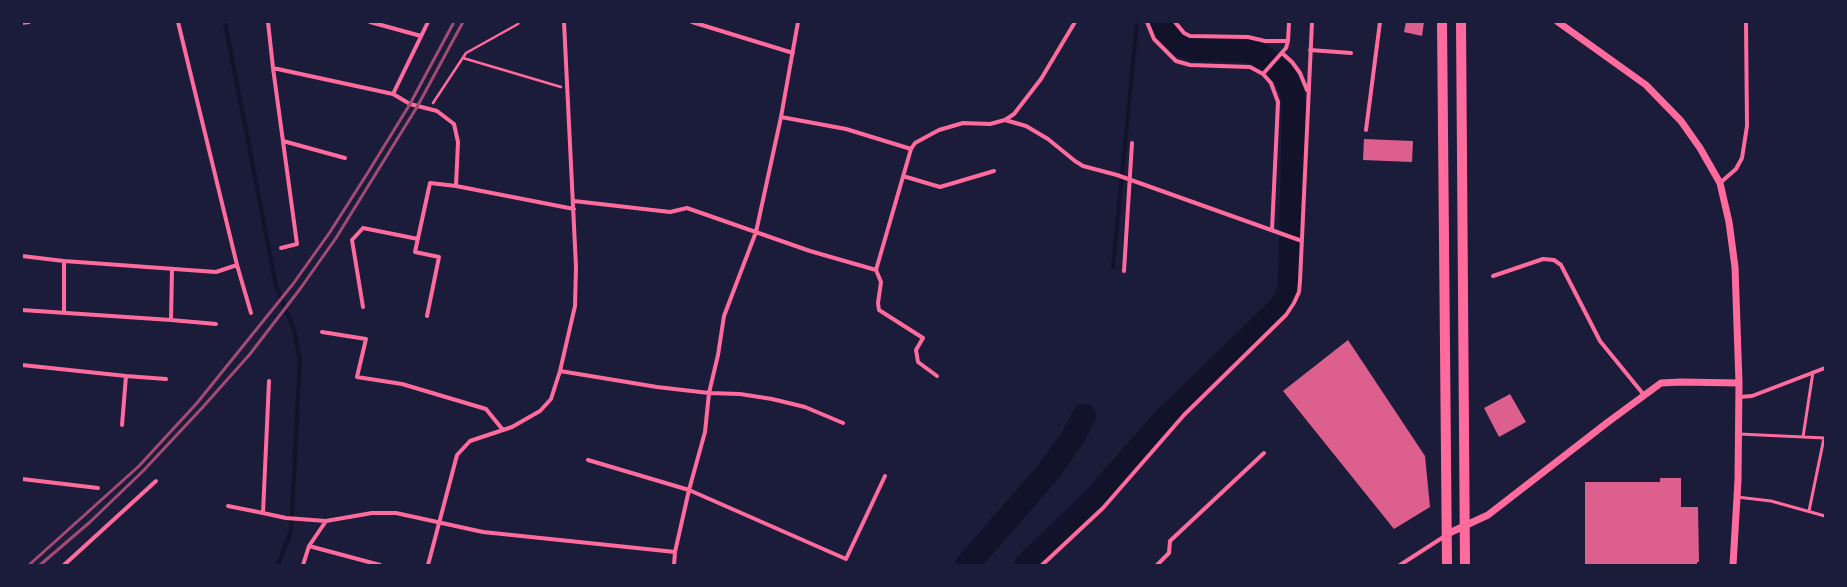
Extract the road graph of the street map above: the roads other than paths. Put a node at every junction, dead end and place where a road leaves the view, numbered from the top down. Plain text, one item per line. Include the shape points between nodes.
1 (29, 22) edge
2 (178, 22) edge
3 (268, 22) edge
4 (370, 22) edge
5 (428, 22) edge
6 (564, 22) edge
7 (692, 22) edge
8 (712, 22) edge
9 (798, 22) edge
10 (1075, 22) edge
11 (1147, 22) edge
12 (1175, 22) edge
13 (1289, 22) edge
14 (1312, 22) edge
15 (1380, 22) edge
16 (1442, 22) edge
17 (1461, 22) edge
18 (1558, 22) edge
19 (1746, 22) edge
20 (22, 23) edge
21 (710, 28) junction
22 (421, 36) junction
23 (1288, 41) junction
24 (1310, 50) junction
25 (793, 53) junction
26 (1351, 53) dead end
27 (1281, 54) junction
28 (273, 68) junction
29 (1265, 72) junction
30 (393, 94) junction
31 (1308, 97) junction
32 (781, 117) junction
33 (1005, 120) junction
34 (1366, 130) dead end
35 (283, 141) junction
36 (1132, 143) dead end
37 (910, 149) junction
38 (344, 158) dead end
39 (994, 171) dead end
40 (903, 176) junction
41 (1129, 179) junction
42 (1720, 183) junction
43 (456, 186) junction
44 (574, 201) junction
45 (574, 209) junction
46 (1272, 230) junction
47 (756, 232) junction
48 (418, 239) junction
49 (1302, 241) junction
50 (281, 248) dead end
51 (22, 256) edge
52 (64, 261) junction
53 (237, 265) junction
54 (172, 269) junction
55 (876, 270) junction
56 (1124, 271) dead end
57 (1493, 276) dead end
58 (363, 307) dead end
59 (22, 310) edge
60 (64, 313) junction
61 (250, 313) dead end
62 (427, 316) dead end
63 (171, 320) junction
64 (216, 324) dead end
65 (322, 332) dead end
66 (22, 365) edge
67 (1825, 368) edge
68 (560, 371) junction
69 (1813, 372) junction
70 (126, 376) junction
71 (937, 376) dead end
72 (166, 379) dead end
73 (269, 380) dead end
74 (1739, 383) junction
75 (709, 393) junction
76 (1644, 395) junction
77 (1739, 396) junction
78 (842, 423) dead end
79 (122, 425) dead end
80 (503, 430) junction
81 (1739, 434) junction
82 (1803, 437) junction
83 (1824, 438) edge
84 (1264, 453) dead end
85 (588, 460) dead end
86 (885, 476) dead end
87 (22, 479) edge
88 (156, 481) dead end
89 (98, 488) dead end
90 (689, 490) junction
91 (1737, 497) junction
92 (228, 506) dead end
93 (1809, 511) junction
94 (263, 513) junction
95 (1825, 516) edge
96 (326, 521) junction
97 (438, 522) junction
98 (1465, 525) junction
99 (1447, 534) junction
100 (309, 546) junction
101 (675, 552) junction
102 (64, 565) edge
103 (303, 565) edge
104 (380, 565) edge
105 (428, 565) edge
106 (674, 565) edge
107 (1042, 565) edge
108 (1157, 565) edge
109 (1400, 565) edge
110 (1447, 565) edge
111 (1465, 565) edge
112 (1733, 565) edge

1 - 20 street
2 - 53 street
3 - 28 street
4 - 22 street
5 - 22 street
6 - 44 street
7 - 21 street
8 - 21 street
9 - 25 street
10 - 33 street via 1041,79 1014,114
11 - 29 street via 1154,39 1176,61 1190,65 1250,67
12 - 23 street via 1190,36
13 - 23 street
14 - 24 street
15 - 34 street
16 - 99 main road
17 - 98 main road
18 - 42 street via 1646,85 1681,121
19 - 42 street via 1747,126 1742,158 1736,169
21 - 25 street
22 - 30 street
23 - 27 street
24 - 26 street
24 - 31 street
25 - 32 street
27 - 29 street
27 - 31 street via 1292,62 1300,73 1306,84
28 - 30 street
28 - 35 street
29 - 46 street via 1272,83 1278,102
30 - 43 street via 410,104 437,111 454,124 458,142
31 - 49 street
32 - 37 street via 846,129
32 - 47 street
33 - 37 street via 990,124 963,123 939,130 915,143
33 - 41 street via 1026,126 1043,136 1083,166
35 - 38 street
35 - 50 street via 296,244
36 - 41 street
37 - 40 street
39 - 40 street via 940,187
40 - 55 street
41 - 46 street
41 - 56 street
42 - 74 street via 1729,222 1735,267
43 - 45 street
43 - 48 street via 430,183
44 - 45 street
44 - 47 street via 670,212 688,208
45 - 68 street via 575,306
46 - 49 street
47 - 55 street
47 - 75 street via 724,316
48 - 58 street via 363,228 352,240
48 - 62 street via 415,252 439,257
49 - 107 street via 1299,292 1286,315 1184,415 1104,508
51 - 52 street
52 - 54 street
52 - 60 street
53 - 54 street via 216,272
53 - 61 street
54 - 63 street
55 - 71 street via 881,282 879,310 923,338 916,350 918,362
57 - 76 street via 1543,259 1554,260 1561,265 1600,341
59 - 60 street
60 - 63 street
63 - 64 street
65 - 80 street via 366,339 357,377 402,384 486,409
66 - 70 street
67 - 69 street
68 - 75 street
68 - 80 street via 551,399 540,411
69 - 77 street via 1752,396
69 - 82 lane
70 - 72 street
70 - 79 street
73 - 94 street
74 - 76 street via 1661,383
74 - 77 street
75 - 78 street via 740,394 805,407
75 - 90 street via 706,432
76 - 98 street via 1488,514
77 - 81 street
80 - 97 street via 470,441 457,455
81 - 82 lane
81 - 91 street
82 - 83 lane
83 - 93 lane
84 - 108 street via 1170,541 1169,553
85 - 90 street
86 - 90 street via 846,558
87 - 89 street
88 - 102 street
90 - 101 street
91 - 93 lane via 1771,500
91 - 112 street
92 - 94 street
93 - 95 lane
94 - 96 street via 286,518
96 - 97 street via 372,513 396,513
96 - 100 street
97 - 101 street via 483,532
97 - 105 street
98 - 99 street
98 - 111 main road
99 - 109 street
99 - 110 main road
100 - 103 street
100 - 104 street
101 - 106 street

